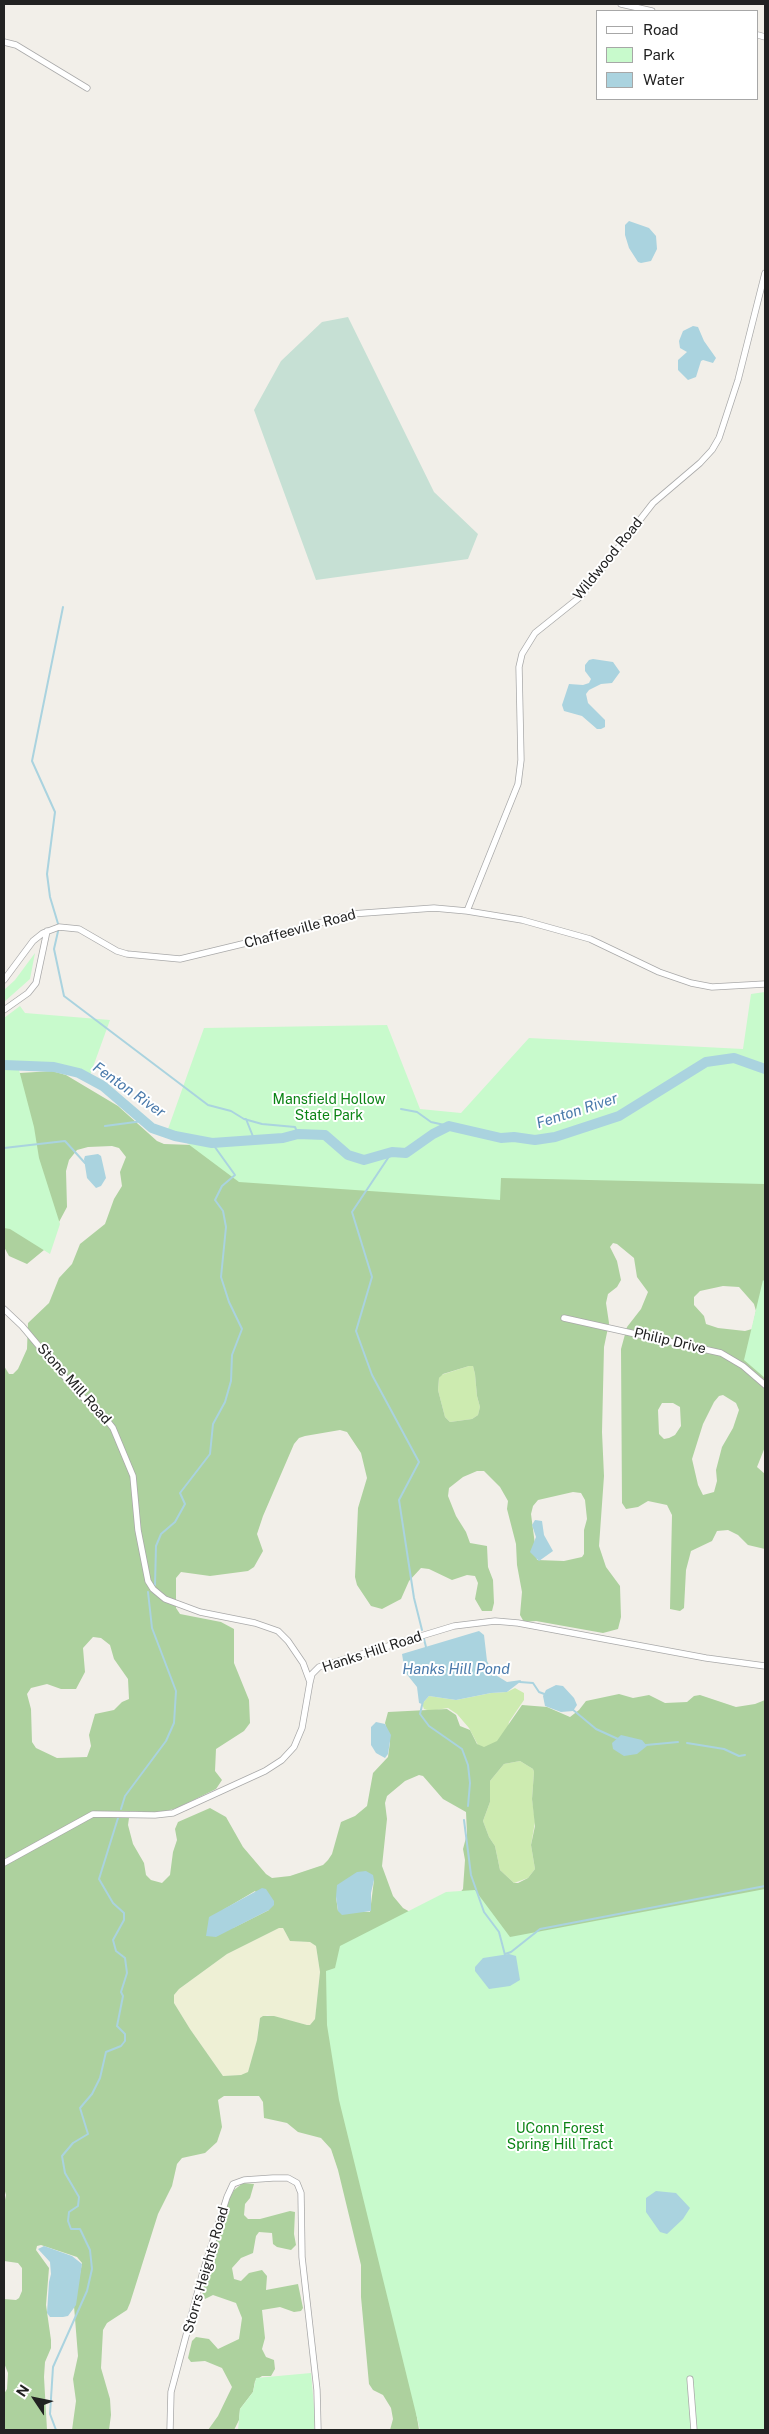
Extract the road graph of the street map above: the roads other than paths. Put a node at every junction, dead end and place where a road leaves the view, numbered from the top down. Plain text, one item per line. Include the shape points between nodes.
1 (621, 4) edge
2 (648, 10) edge
3 (4, 42) edge
4 (87, 88) dead end
5 (765, 273) edge
6 (467, 911) junction
7 (47, 931) junction
8 (4, 980) edge
9 (765, 984) edge
10 (4, 1010) edge
11 (4, 1309) edge
12 (564, 1318) dead end
13 (765, 1385) edge
14 (304, 1662) junction
15 (765, 1666) edge
16 (319, 1667) junction
17 (310, 1682) junction
18 (4, 1863) edge
19 (690, 2379) dead end
20 (170, 2430) edge
21 (318, 2430) edge
22 (694, 2430) edge

1 - 2 street
3 - 4 street via 16,45
5 - 6 street, Wildwood Road via 735,389 712,450 653,503 580,596 535,633 522,654 519,667 521,760 518,784
6 - 7 street, Chaffeeville Road via 434,908 351,914 180,959 117,951 79,929 59,927
6 - 9 street, Chaffeeville Road via 522,920 590,939 659,972 691,983 719,987
7 - 8 street via 33,941
7 - 10 street via 38,981 28,993
11 - 14 street, Stone Mill Road via 79,1394 114,1428 133,1476 138,1530 148,1581 153,1589 165,1599 206,1614 273,1628 286,1638
12 - 13 street, Philip Drive via 721,1353
14 - 16 street via 311,1667
14 - 17 street, Stone Mill Road
15 - 16 street, Hanks Hill Road via 494,1621 454,1626
16 - 17 street, Hanks Hill Road
17 - 18 street, Hanks Hill Road via 302,1728 294,1747 265,1771 173,1813 93,1814
19 - 22 street
20 - 21 street, Storrs Heights Road via 171,2392 226,2197 234,2184 273,2178 288,2178 297,2183 301,2193 302,2257 317,2390

